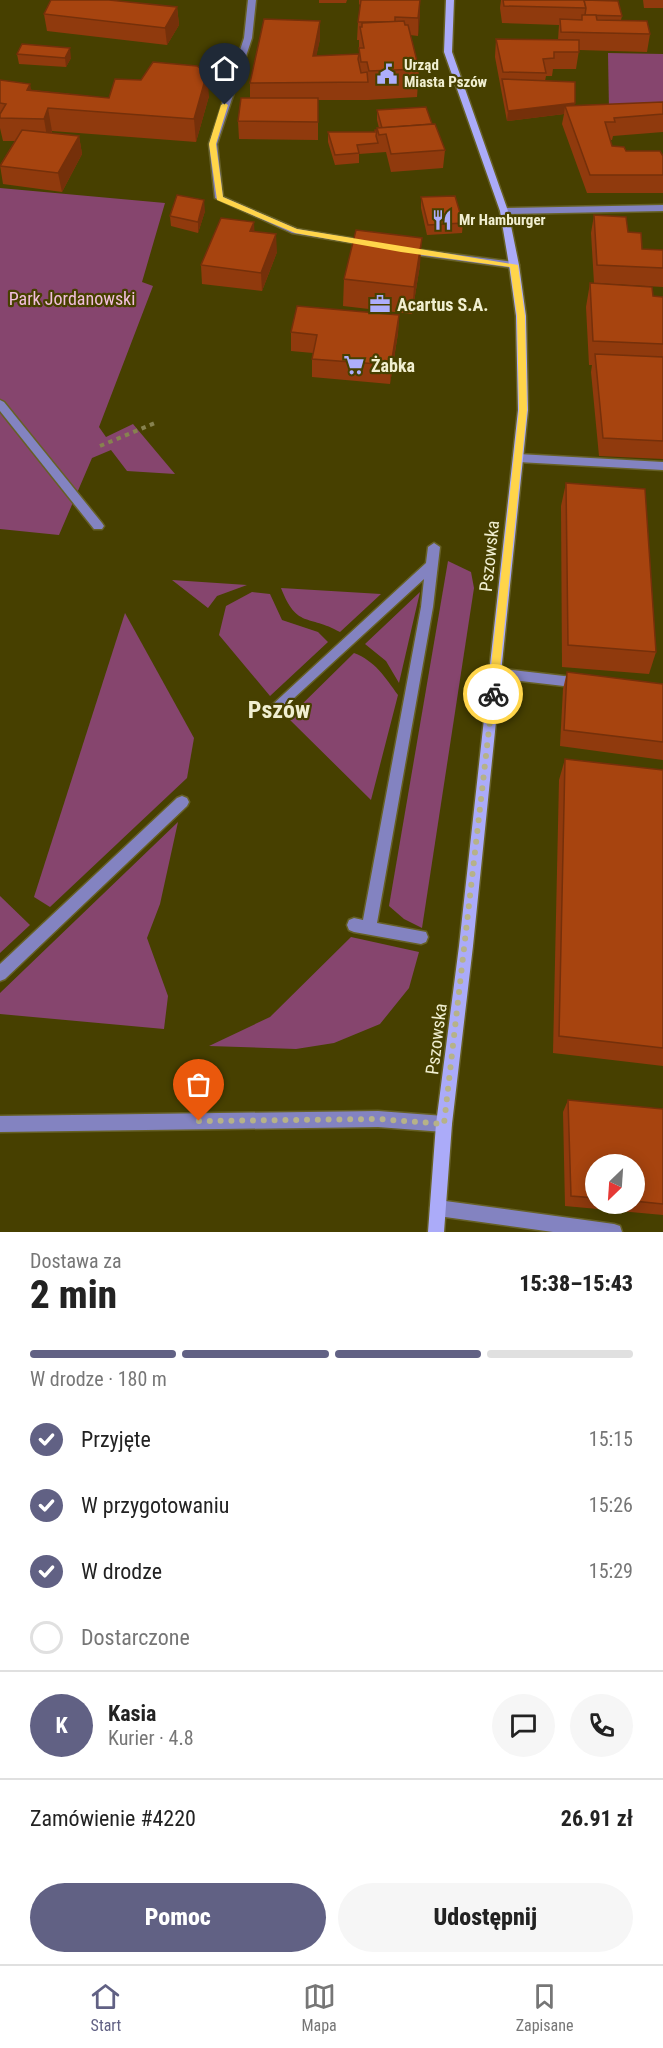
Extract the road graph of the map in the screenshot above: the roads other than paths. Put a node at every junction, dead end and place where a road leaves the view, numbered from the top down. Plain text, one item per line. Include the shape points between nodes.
1 (252, 0) edge
2 (450, 0) edge
3 (663, 208) edge
4 (504, 211) junction
5 (377, 246) edge
6 (401, 250) edge
7 (514, 265) junction
8 (0, 404) edge
9 (518, 458) junction
10 (663, 466) edge
11 (98, 526) dead end
12 (434, 546) dead end
13 (432, 565) junction
14 (495, 673) junction
15 (595, 684) edge
16 (278, 705) dead end
17 (182, 802) dead end
18 (354, 925) dead end
19 (369, 928) junction
20 (422, 937) dead end
21 (0, 974) edge
22 (0, 1124) edge
23 (444, 1124) junction
24 (438, 1208) junction
25 (436, 1232) edge
26 (614, 1232) edge

1 - 5 street via 248,38 213,144 219,198 295,231
2 - 4 main road, Pszowska via 448,52
3 - 4 street
4 - 7 main road, Pszowska
6 - 7 street
7 - 9 main road, Pszowska via 521,316 523,410
8 - 11 street
9 - 10 street
9 - 14 main road, Pszowska
12 - 13 street
13 - 16 street
13 - 19 street
14 - 15 street
14 - 23 main road, Pszowska
17 - 21 street
18 - 19 street
19 - 20 street
22 - 23 street via 378,1119
23 - 24 main road, Pszowska
24 - 25 main road, Pszowska
24 - 26 street

